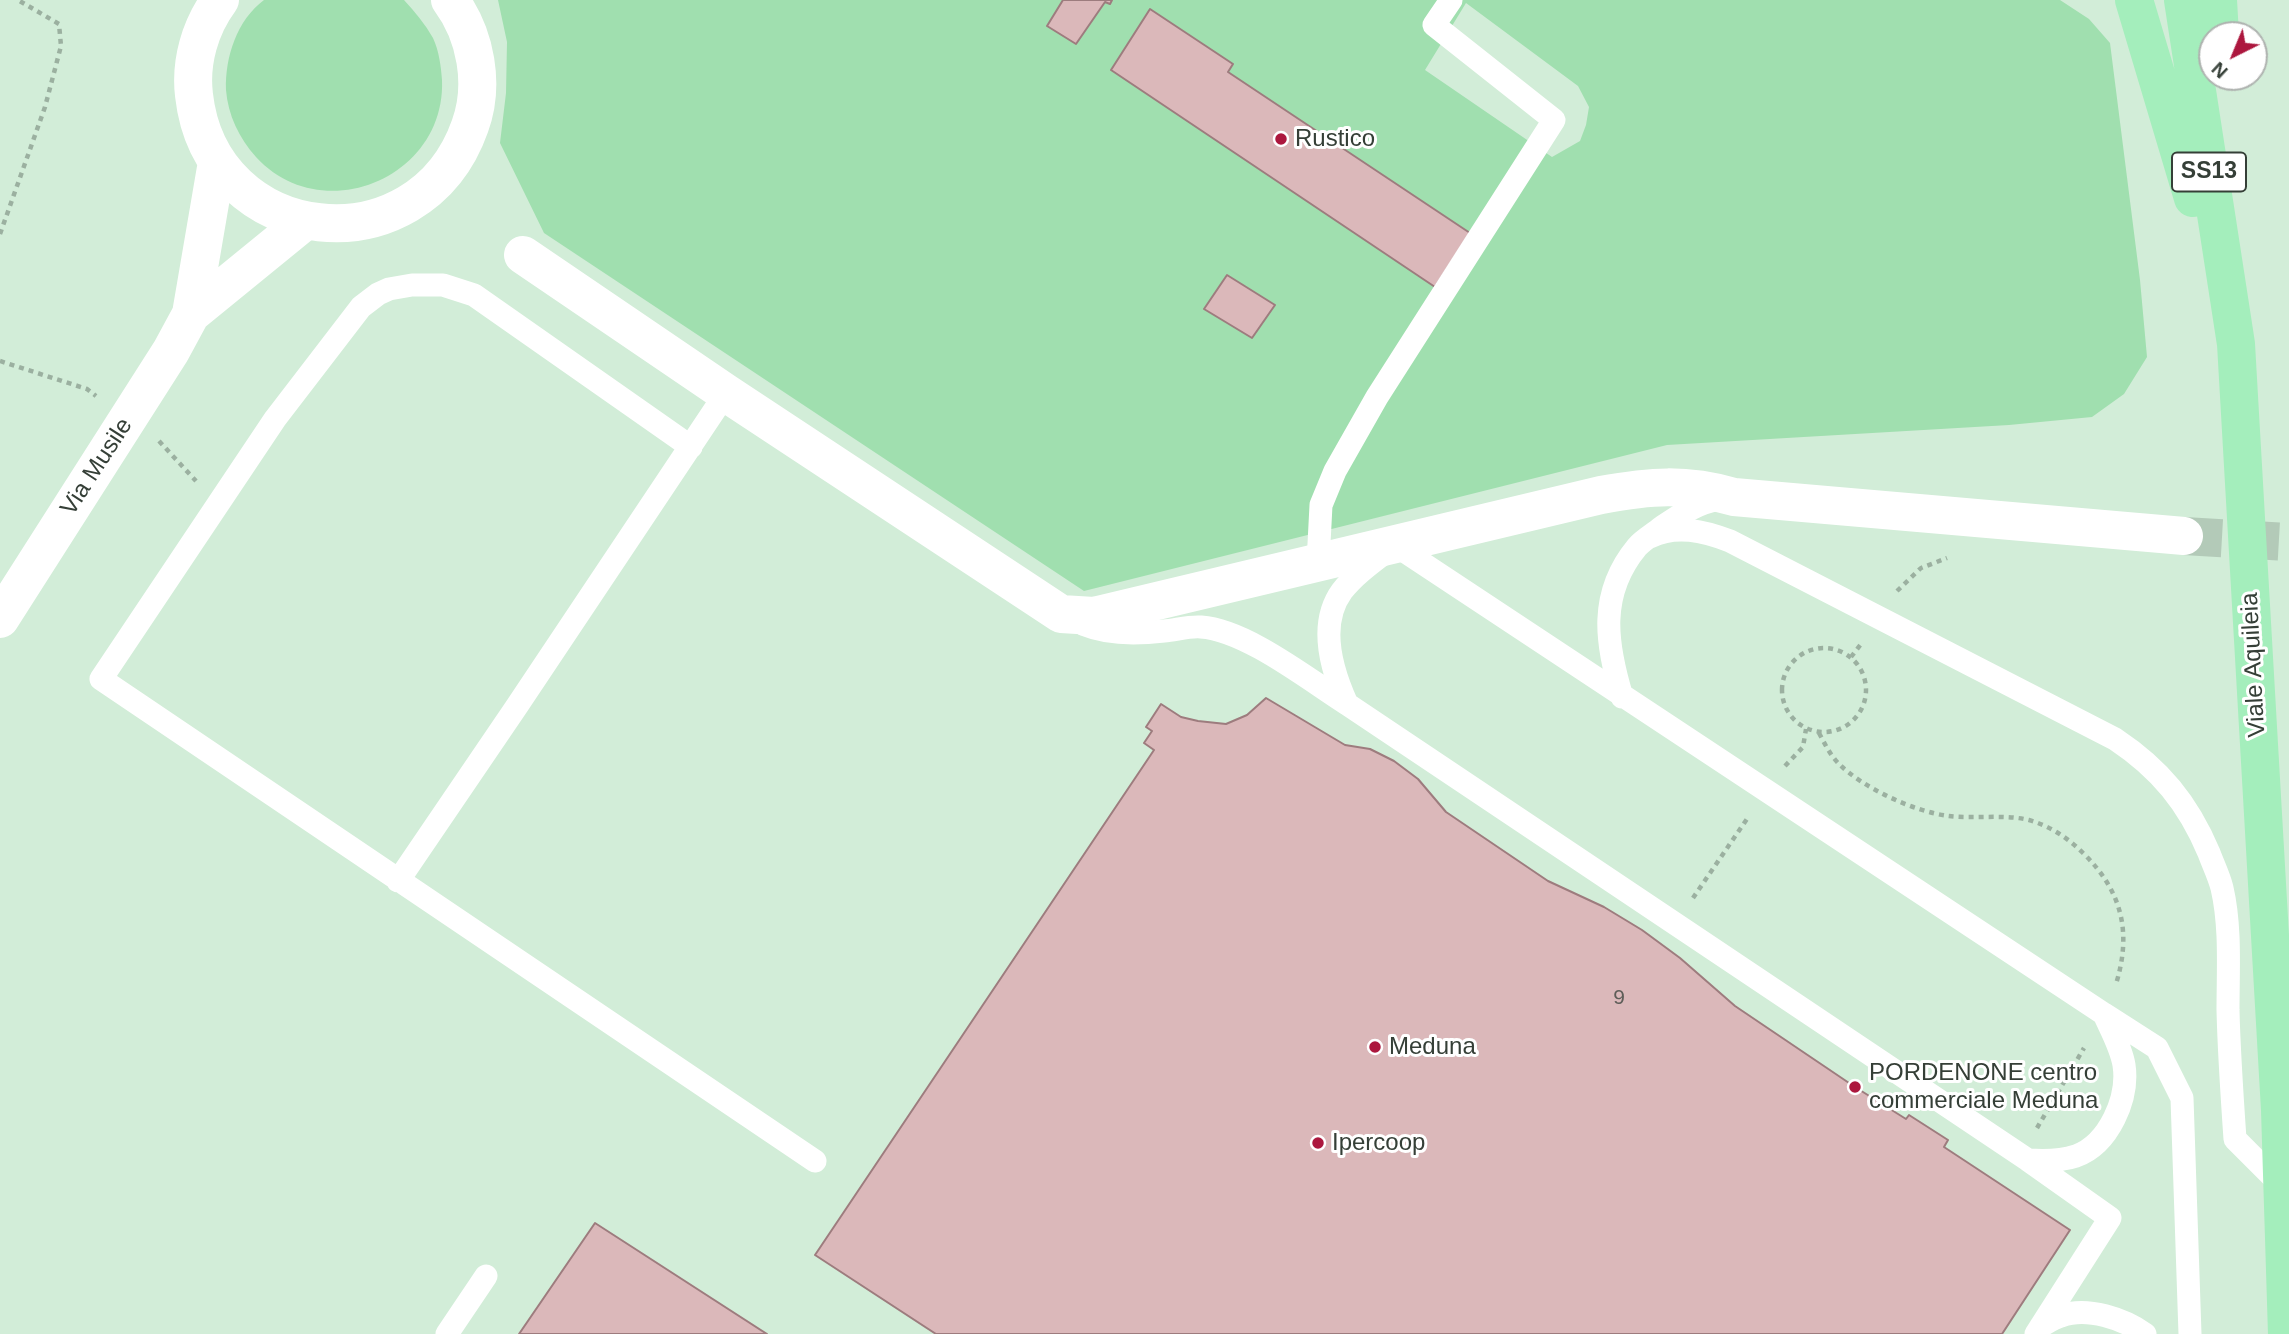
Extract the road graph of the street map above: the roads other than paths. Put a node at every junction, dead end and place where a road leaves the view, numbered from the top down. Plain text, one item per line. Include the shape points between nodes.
1 (1451, 0) edge
2 (2134, 0) edge
3 (2183, 0) edge
4 (2218, 0) edge
5 (459, 6) edge
6 (205, 10) edge
7 (2219, 21) edge
8 (2223, 91) edge
9 (218, 162) junction
10 (305, 221) junction
11 (523, 255) dead end
12 (191, 314) junction
13 (2236, 344) junction
14 (726, 393) junction
15 (691, 447) junction
16 (1734, 497) junction
17 (2184, 536) tunnel mouth
18 (1650, 537) junction
19 (1395, 545) junction
20 (1318, 563) junction
21 (1060, 614) junction
22 (0, 619) edge
23 (1622, 697) junction
24 (1347, 704) junction
25 (398, 881) junction
26 (2104, 1014) junction
27 (2028, 1160) junction
28 (815, 1161) dead end
29 (2286, 1186) edge
30 (486, 1276) dead end
31 (2039, 1330) edge
32 (447, 1334) edge
33 (2145, 1334) edge
34 (2190, 1334) edge
35 (2287, 1334) edge

1 - 20 lane via 1434,25 1554,120 1377,397 1335,471 1321,505
2 - 13 main road
3 - 13 main road, Viale Aquileia / SS13
4 - 7 main road
5 - 10 street via 478,86 472,121 452,164 432,187 391,213 358,223
6 - 9 street via 194,90 203,134
8 - 13 main road
9 - 10 street via 264,205
9 - 12 street
10 - 12 street
11 - 14 street
12 - 22 street, Via Musile
13 - 29 main road, Viale Aquileia / SS13
14 - 15 lane
14 - 21 street
15 - 25 lane
15 - 25 lane via 474,295 443,285 389,289 361,307 275,419 101,679
16 - 17 street
16 - 18 lane via 1696,505
16 - 19 street via 1664,486 1637,489
18 - 23 lane via 1638,545 1619,575 1609,608 1609,648
18 - 29 lane via 1679,529 1722,538 2115,739 2152,768 2185,804 2222,886 2235,1139
19 - 20 street
19 - 23 lane
19 - 24 lane via 1355,578 1333,607 1329,622 1332,657
20 - 21 street via 1094,616
21 - 24 lane via 1088,627 1129,634 1200,627 1218,630 1262,650
23 - 26 lane
24 - 27 lane
25 - 28 lane
26 - 27 lane via 2124,1065 2116,1117 2101,1138 2078,1155
26 - 34 lane via 2157,1048 2182,1098
27 - 31 lane via 2110,1218
29 - 35 main road, Viale Aquileia / SS13
30 - 32 lane
31 - 33 lane via 2064,1315 2086,1314 2113,1317

